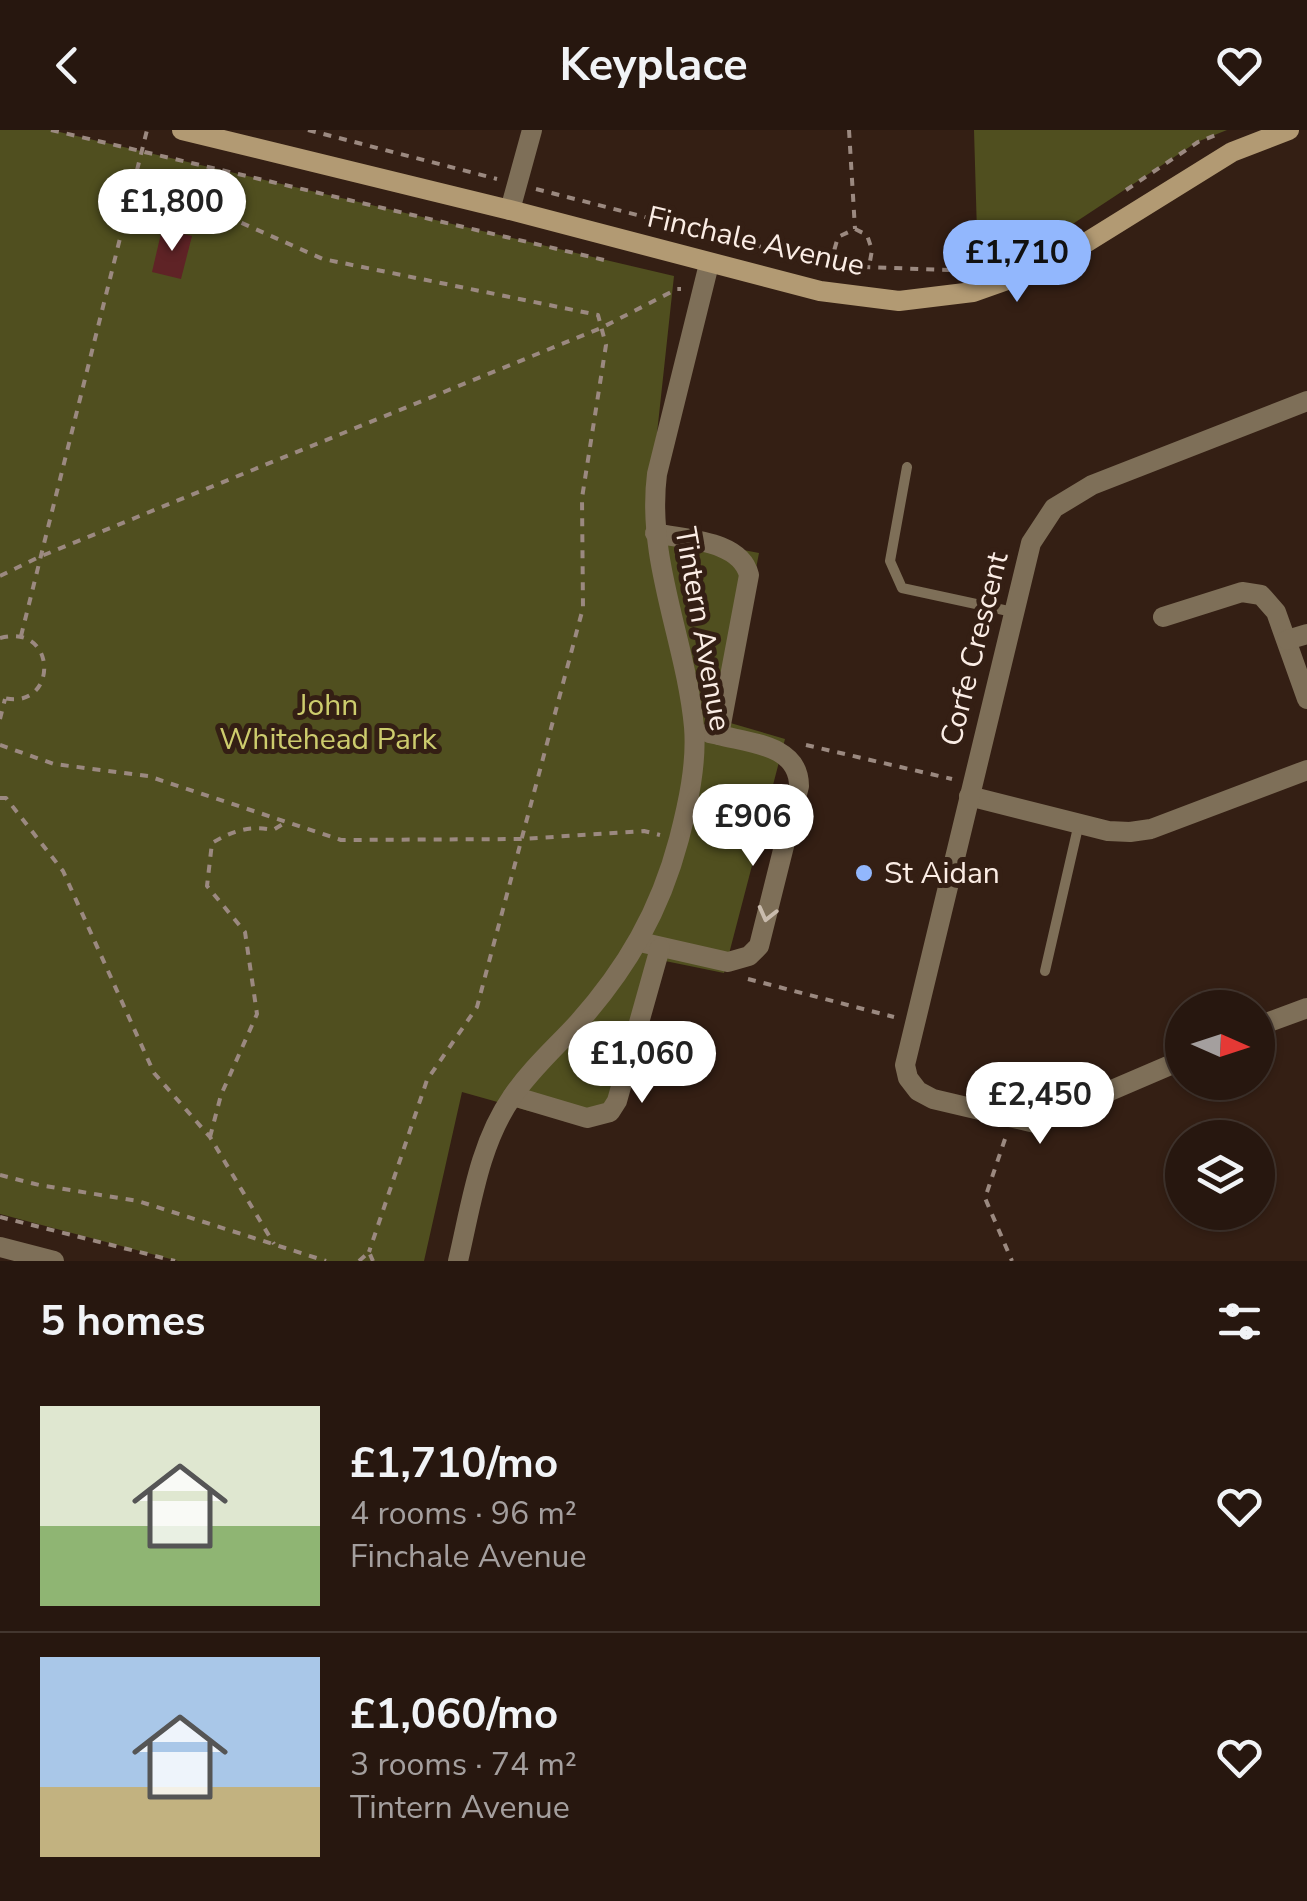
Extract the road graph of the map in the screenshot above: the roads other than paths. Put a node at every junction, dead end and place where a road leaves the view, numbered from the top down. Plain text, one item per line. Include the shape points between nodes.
1 (182, 130) edge
2 (532, 130) edge
3 (1289, 130) edge
4 (221, 135) edge
5 (510, 210) junction
6 (710, 264) junction
7 (1307, 401) edge
8 (907, 468) dead end
9 (655, 534) junction
10 (1014, 612) junction
11 (1163, 617) dead end
12 (1297, 637) edge
13 (1307, 699) edge
14 (694, 730) junction
15 (719, 735) junction
16 (1307, 770) edge
17 (970, 790) junction
18 (1079, 823) junction
19 (650, 945) junction
20 (1045, 971) dead end
21 (1307, 1008) edge
22 (1275, 1020) edge
23 (1165, 1067) edge
24 (512, 1096) junction
25 (0, 1247) edge
26 (54, 1261) edge
27 (458, 1261) edge

1 - 4 street, Finchale Avenue
2 - 5 street
3 - 6 street, Finchale Avenue via 1232,152 1050,265 973,292 863,299
4 - 5 street, Finchale Avenue
5 - 6 street, Finchale Avenue
6 - 9 street, Tintern Avenue via 657,474
7 - 10 street, Corfe Crescent via 1092,485 1054,508 1032,543
8 - 10 lane via 890,561 902,588
9 - 14 street, Tintern Avenue
9 - 15 street via 734,551 745,561 749,575
10 - 17 street, Corfe Crescent
11 - 12 street via 1242,592 1262,595
12 - 13 street
14 - 15 street, Tintern Avenue
14 - 19 street, Tintern Avenue via 691,784
15 -> 19 street, Tintern Avenue via 779,751 799,773 760,946 728,962
16 - 18 street via 1150,829
17 - 18 street
17 - 23 street, Corfe Crescent via 913,1022 904,1065 908,1078 934,1099 1035,1123
18 - 20 lane
19 - 24 street, Tintern Avenue
19 - 24 street via 610,1112 587,1118
21 - 22 street
24 - 27 street, Tintern Avenue via 489,1138
25 - 26 street

